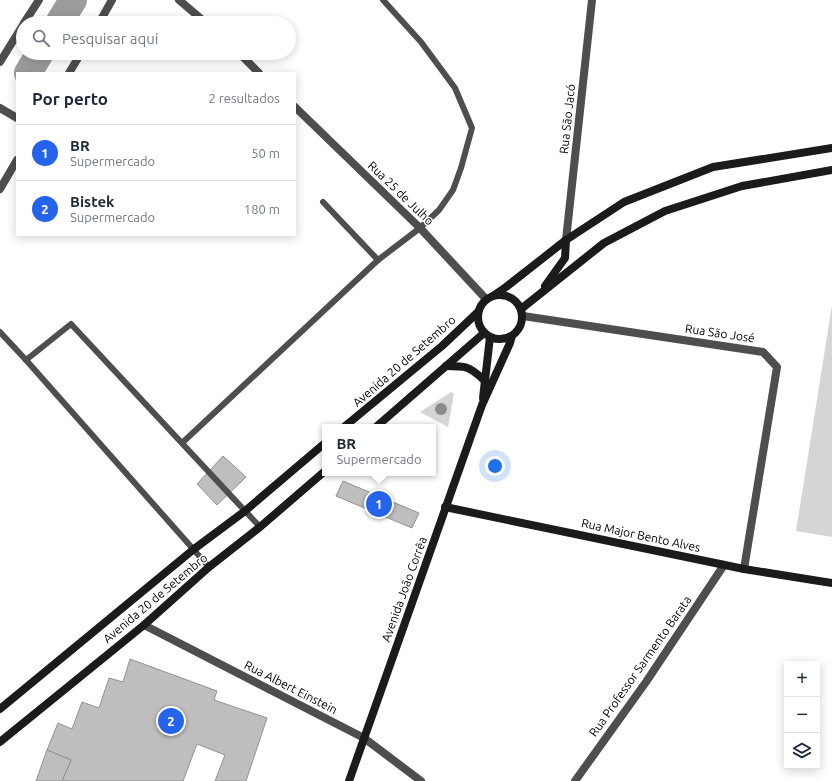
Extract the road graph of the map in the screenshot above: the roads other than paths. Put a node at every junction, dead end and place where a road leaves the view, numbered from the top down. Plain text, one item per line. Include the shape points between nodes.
1 (39, 0) edge
2 (112, 0) edge
3 (179, 0) edge
4 (382, 0) edge
5 (592, 0) edge
6 (29, 16) edge
7 (103, 16) edge
8 (198, 16) edge
9 (16, 37) edge
10 (77, 60) edge
11 (245, 60) edge
12 (0, 62) edge
13 (70, 72) edge
14 (258, 72) edge
15 (0, 108) edge
16 (296, 108) edge
17 (16, 117) edge
18 (832, 148) edge
19 (16, 162) edge
20 (832, 170) edge
21 (0, 189) edge
22 (323, 202) dead end
23 (420, 228) junction
24 (566, 240) junction
25 (378, 260) junction
26 (537, 296) junction
27 (489, 298) junction
28 (478, 312) junction
29 (522, 313) junction
30 (0, 332) edge
31 (487, 335) junction
32 (512, 336) junction
33 (26, 360) junction
34 (446, 366) junction
35 (484, 380) junction
36 (482, 405) junction
37 (348, 424) edge
38 (379, 424) edge
39 (182, 443) junction
40 (322, 446) edge
41 (322, 474) edge
42 (446, 507) junction
43 (244, 511) junction
44 (260, 527) junction
45 (194, 549) junction
46 (724, 564) junction
47 (209, 567) junction
48 (744, 569) junction
49 (832, 583) edge
50 (144, 625) junction
51 (0, 709) edge
52 (364, 738) junction
53 (0, 742) edge
54 (349, 781) edge
55 (421, 781) edge
56 (575, 781) edge

1 - 6 street
2 - 7 street
3 - 8 street
4 - 23 lane via 421,42 455,88 472,128 453,190 439,210
5 - 24 street, Rua São Jacó
9 - 12 street
10 - 13 street
11 - 14 street
15 - 17 street
16 - 23 street, Rua 25 de Julho
18 - 24 main road via 713,167 624,202
19 - 21 street
20 - 26 main road via 742,186 665,211 604,243
22 - 25 lane
23 - 25 lane
23 - 27 street, Rua 25 de Julho
24 - 26 main road via 565,258
24 - 27 main road
25 - 39 lane
26 - 29 main road
27 - 28 main road
27 - 29 main road via 499,294 506,296 518,303
28 - 31 main road via 480,327
28 - 37 main road, Avenida 20 de Setembro via 442,346
29 - 32 main road via 522,323
29 - 48 street, Rua São José via 764,352 777,367
30 - 33 lane
31 - 32 main road via 497,339
31 - 34 main road
31 - 35 main road, Avenida João Corrêa
32 - 36 main road, Avenida João Corrêa
33 - 39 lane via 71,324
33 - 45 lane
34 - 35 main road via 472,369
34 - 38 main road
35 - 36 main road, Avenida João Corrêa
36 - 42 main road, Avenida João Corrêa
39 - 43 lane
40 - 43 main road, Avenida 20 de Setembro
41 - 44 main road, Avenida 20 de Setembro
42 - 46 main road, Rua Major Bento Alves
42 - 52 main road, Avenida João Corrêa
43 - 44 lane
43 - 45 main road, Avenida 20 de Setembro
44 - 47 main road, Avenida 20 de Setembro
45 - 47 lane
45 - 51 main road, Avenida 20 de Setembro
46 - 48 main road, Rua Major Bento Alves
46 - 56 street, Rua Professor Sarmento Barata via 646,682
47 - 50 main road, Avenida 20 de Setembro
48 - 49 main road, Rua Major Bento Alves
50 - 52 street, Rua Albert Einstein
50 - 53 main road, Avenida 20 de Setembro
52 - 54 main road, Avenida João Corrêa
52 - 55 street, Rua Albert Einstein

